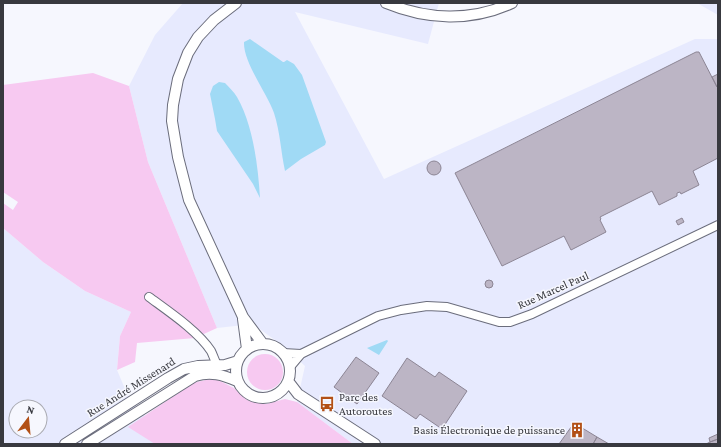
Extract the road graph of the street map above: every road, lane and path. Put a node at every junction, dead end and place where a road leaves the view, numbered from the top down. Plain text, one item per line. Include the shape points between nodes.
1 (236, 3) edge
2 (386, 3) edge
3 (512, 3) edge
4 (718, 225) edge
5 (149, 297) dead end
6 (243, 317) junction
7 (263, 344) junction
8 (247, 349) junction
9 (283, 353) junction
10 (302, 354) junction
11 (238, 361) junction
12 (218, 365) junction
13 (290, 366) junction
14 (168, 378) junction
15 (238, 381) junction
16 (288, 381) junction
17 (174, 389) junction
18 (279, 393) junction
19 (298, 394) junction
20 (65, 444) edge
21 (87, 444) edge
22 (375, 444) edge

1 - 6 street via 214,20 198,37 188,53 178,79 172,121 189,200
2 - 3 street via 430,16 452,17 472,16
4 - 10 street, Rue Marcel Paul via 532,314 510,322 499,322 447,307 427,306 401,310 378,316
5 - 12 street via 202,340
6 - 7 street
6 - 8 street
7 - 8 street
7 - 9 street via 277,348
8 - 11 street
9 - 10 street, Rue Marcel Paul
9 - 13 street
10 - 13 street, Rue Marcel Paul
11 - 12 street, Rue André Missenard
11 - 15 street
12 - 14 street, Rue André Missenard via 184,369
13 - 16 street
14 - 17 street
14 - 20 street, Rue André Missenard
15 - 17 street, Rue André Missenard via 215,373 204,373
15 - 18 street via 245,391 256,397 272,397
16 - 18 street
16 - 19 street
17 - 21 street, Rue André Missenard
18 - 19 street
19 - 22 street

